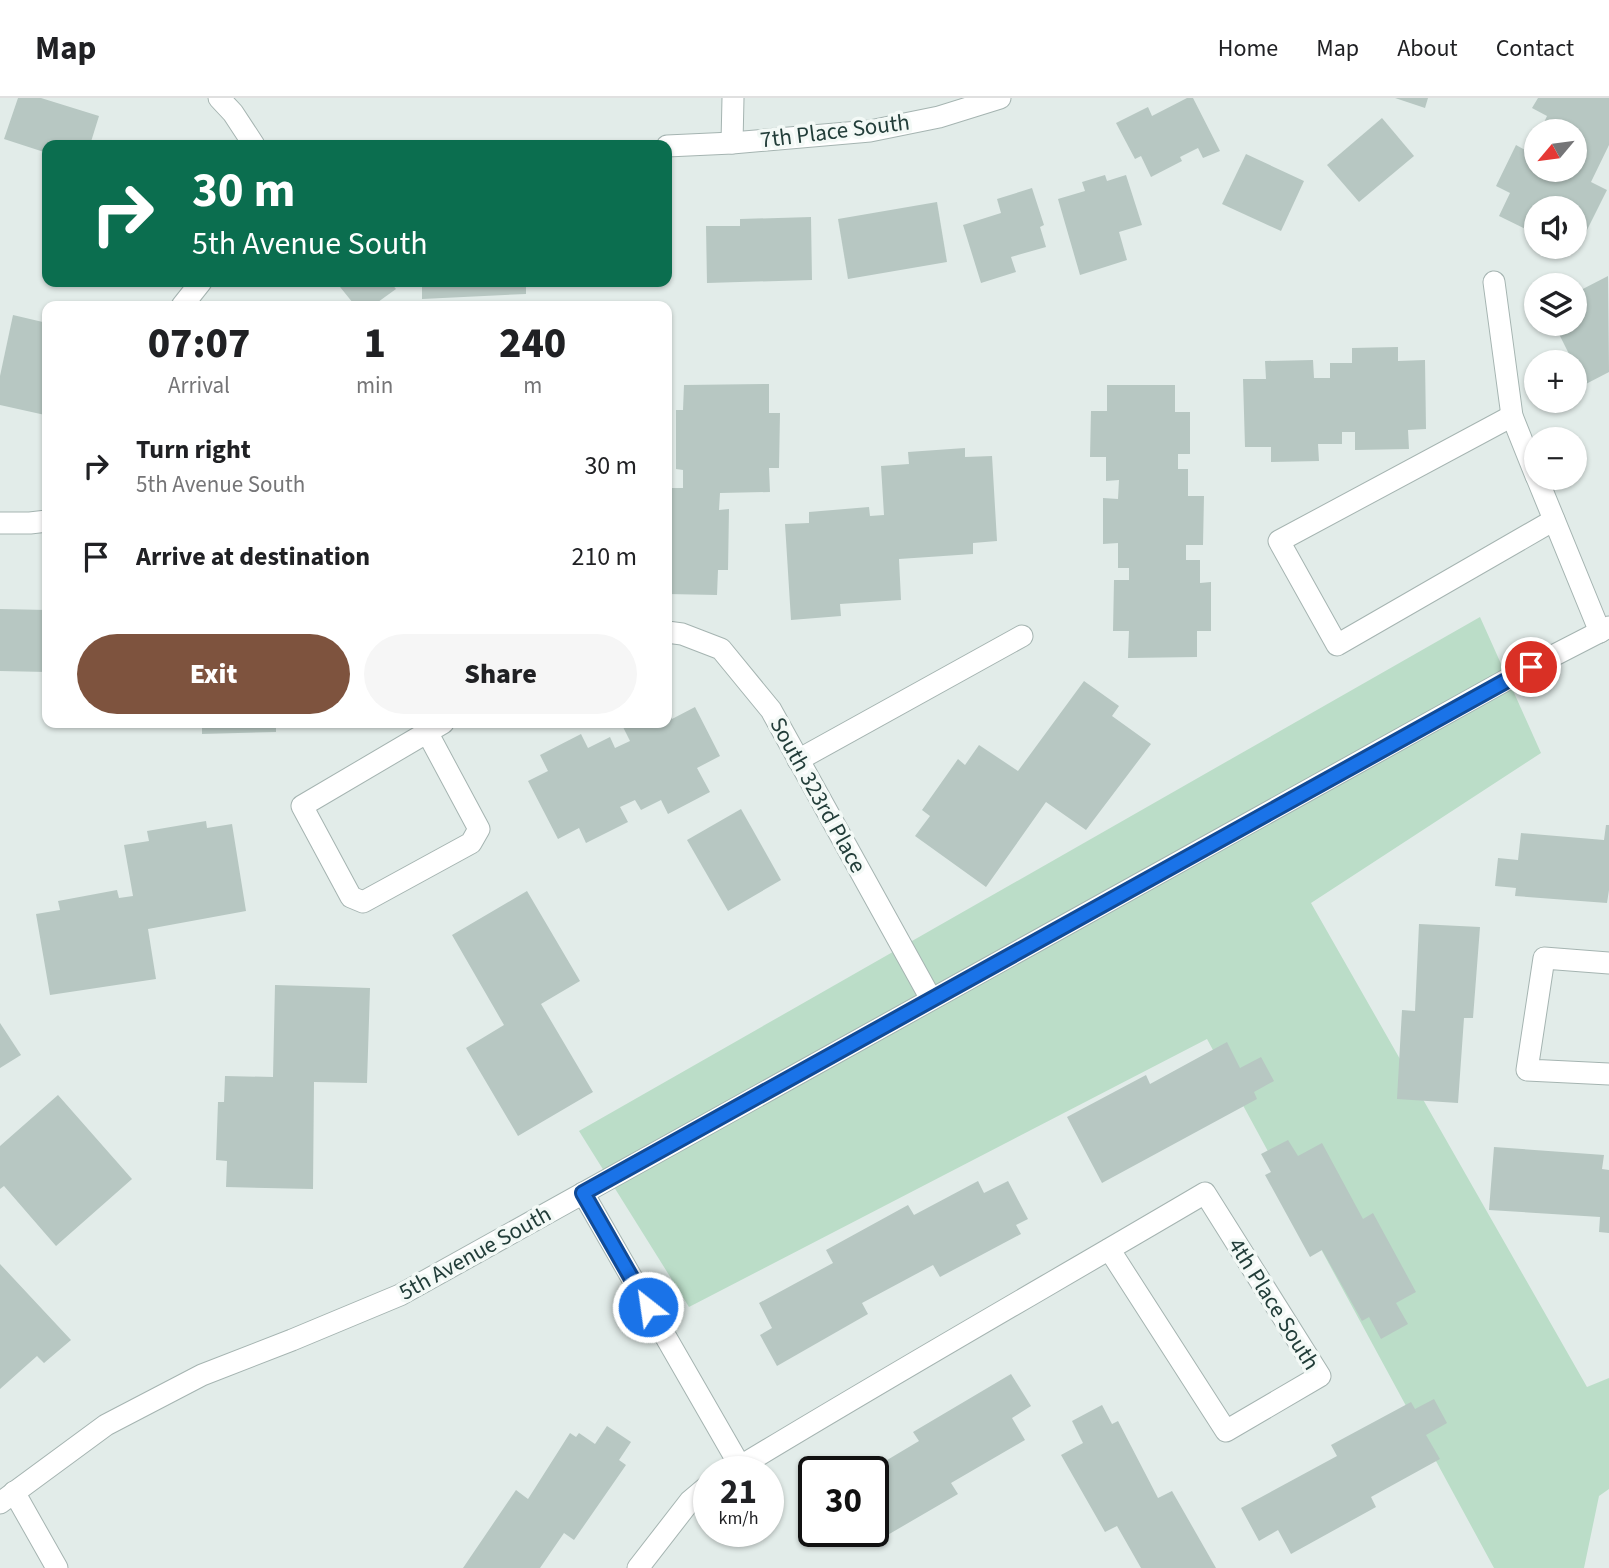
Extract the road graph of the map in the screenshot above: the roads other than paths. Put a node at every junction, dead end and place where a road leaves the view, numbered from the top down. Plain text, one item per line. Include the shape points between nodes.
1 (219, 98) edge
2 (733, 98) edge
3 (1000, 98) edge
4 (251, 140) edge
5 (732, 143) junction
6 (672, 146) edge
7 (1494, 282) dead end
8 (197, 287) edge
9 (186, 301) edge
10 (1512, 416) junction
11 (1524, 445) edge
12 (1542, 490) edge
13 (1554, 520) junction
14 (42, 522) edge
15 (0, 523) edge
16 (1604, 629) edge
17 (672, 633) edge
18 (1022, 636) dead end
19 (433, 728) edge
20 (435, 728) edge
21 (798, 760) junction
22 (1609, 962) edge
23 (931, 999) junction
24 (1609, 1074) edge
25 (583, 1193) junction
26 (1109, 1249) junction
27 (728, 1456) edge
28 (757, 1456) edge
29 (7, 1497) edge
30 (693, 1500) edge
31 (57, 1568) edge
32 (638, 1568) edge

1 - 4 street
2 - 5 street
3 - 5 street, 7th Place South via 870,131
5 - 6 street, 7th Place South
7 - 10 street
8 - 9 street
10 - 11 street
10 - 13 street via 1279,541 1337,645
12 - 13 street
13 - 16 street
14 - 15 street
16 - 23 street, 5th Avenue South
17 - 21 street, South 323rd Place via 721,649 771,710
18 - 21 street
19 - 20 street via 302,806 351,897 363,902 471,844 479,829
21 - 23 street, South 323rd Place
22 - 24 street via 1544,958 1527,1070
23 - 25 street, 5th Avenue South
25 - 27 street
25 - 29 street, 5th Avenue South via 400,1295 202,1375 106,1425
26 - 26 street, 4th Place South via 1205,1193 1320,1376 1226,1431
26 - 28 street, 4th Place South
29 - 31 street
30 - 32 street

